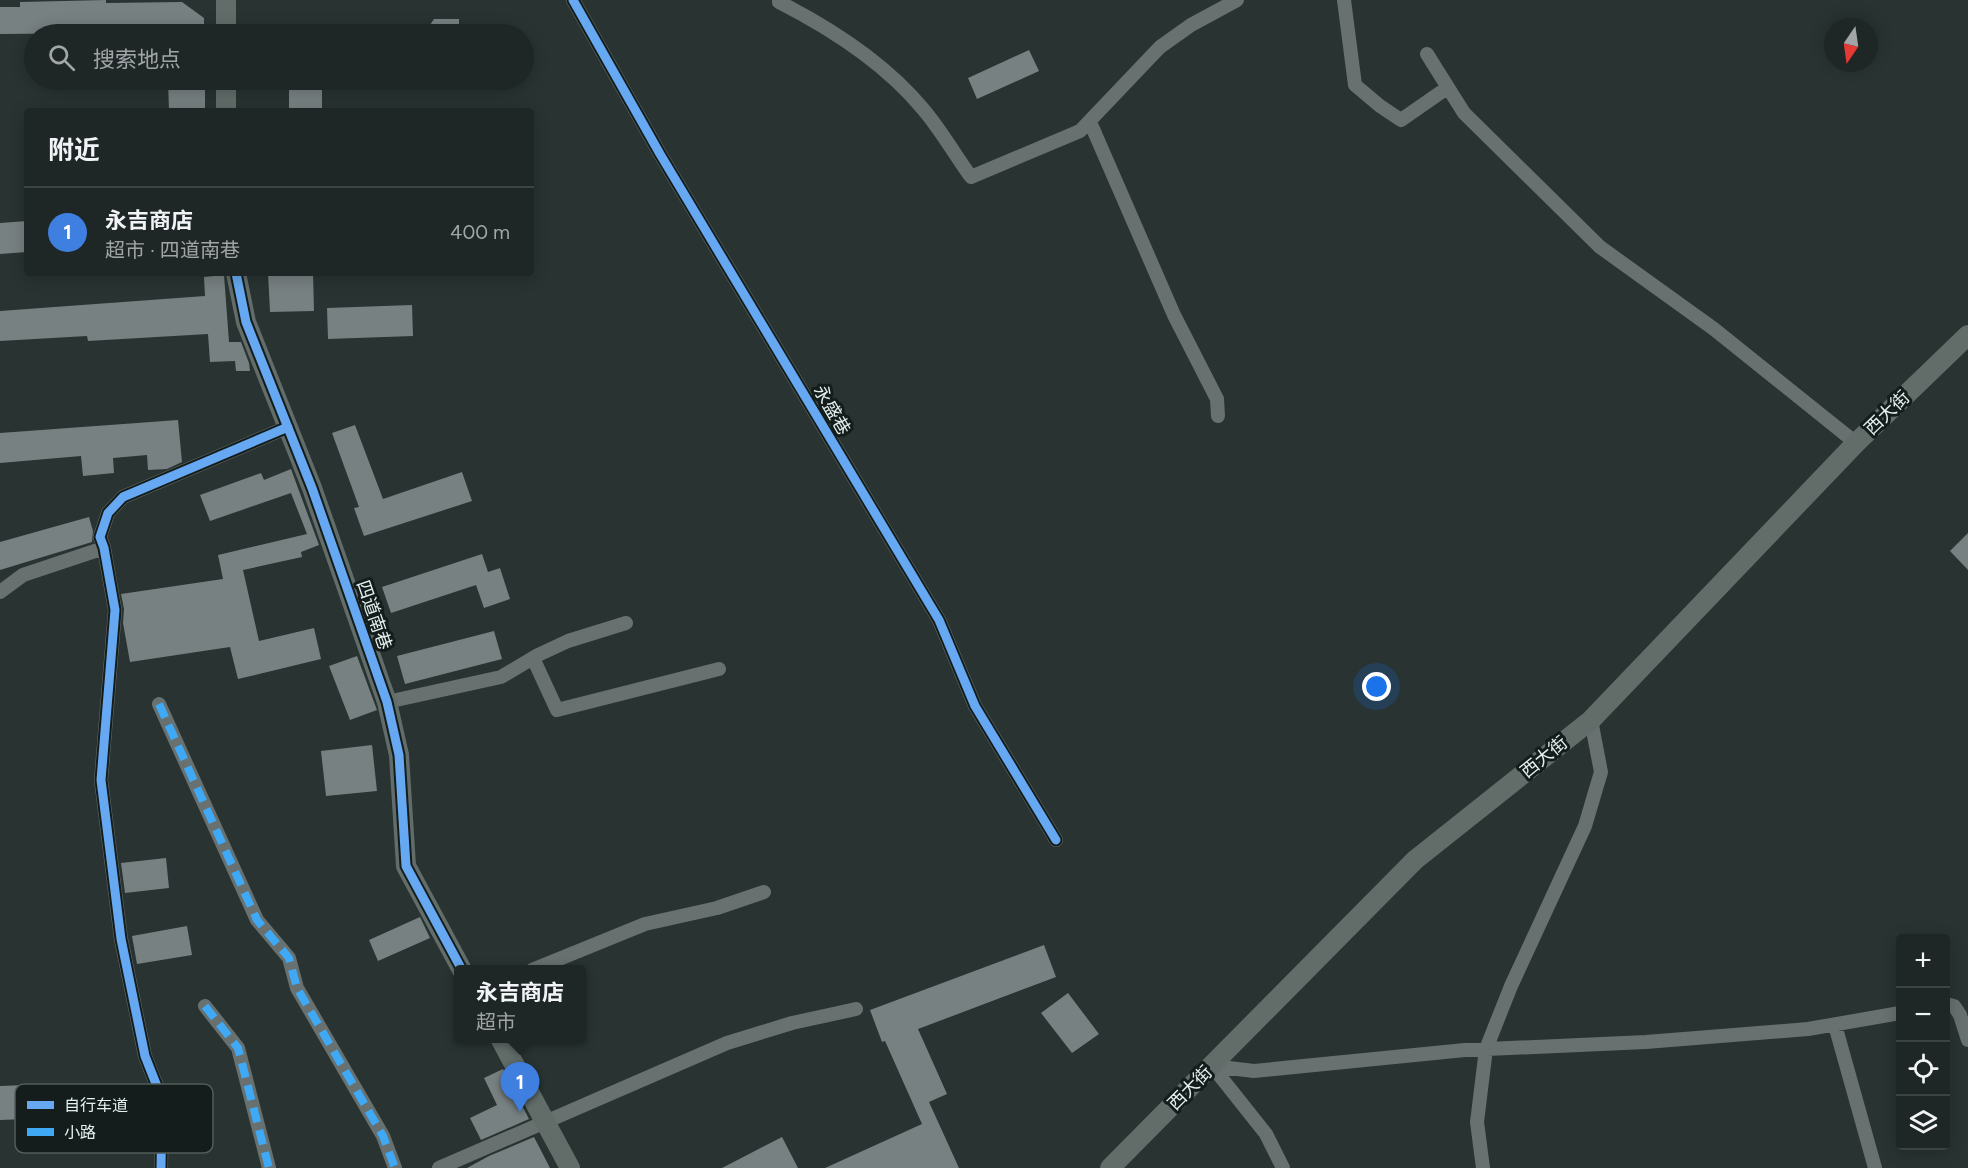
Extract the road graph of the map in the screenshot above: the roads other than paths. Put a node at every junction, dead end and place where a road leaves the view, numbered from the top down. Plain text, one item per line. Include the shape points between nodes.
1 (226, 0) edge
2 (573, 0) edge
3 (779, 0) edge
4 (1237, 0) edge
5 (1344, 0) edge
6 (226, 24) edge
7 (1427, 54) dead end
8 (1447, 88) junction
9 (226, 90) edge
10 (226, 108) edge
11 (1090, 122) junction
12 (237, 276) edge
13 (1968, 335) edge
14 (1218, 416) dead end
15 (288, 427) junction
16 (1856, 443) junction
17 (104, 548) junction
18 (0, 592) edge
19 (626, 623) dead end
20 (533, 658) junction
21 (719, 669) dead end
22 (387, 702) junction
23 (159, 704) dead end
24 (1591, 720) junction
25 (1056, 840) dead end
26 (764, 892) dead end
27 (460, 965) edge
28 (541, 965) edge
29 (1950, 1005) edge
30 (205, 1006) dead end
31 (856, 1009) dead end
32 (1896, 1014) edge
33 (1835, 1024) junction
34 (1968, 1040) edge
35 (503, 1043) edge
36 (1486, 1049) junction
37 (1212, 1066) junction
38 (156, 1084) edge
39 (546, 1123) junction
40 (161, 1153) edge
41 (161, 1168) edge
42 (269, 1168) edge
43 (395, 1168) edge
44 (439, 1168) edge
45 (570, 1168) edge
46 (1110, 1168) edge
47 (1283, 1168) edge
48 (1483, 1168) edge
49 (1875, 1168) edge

1 - 6 main road
2 - 25 street, 永盛巷 via 660,154 939,620 975,705
3 - 11 street via 829,29 902,87 923,109 971,177 1080,131
4 - 11 street via 1191,25 1160,48
5 - 8 street via 1355,85 1401,120
7 - 8 street
8 - 16 street via 1464,113 1600,247 1714,329
9 - 10 main road
11 - 14 street via 1174,315 1217,399
12 - 15 main road, 四道南巷 via 246,322
13 - 16 main road, 西大街
15 - 17 street via 123,497 108,513 100,537
15 - 22 main road, 四道南巷
16 - 24 main road, 西大街
17 - 18 street via 23,575
17 - 38 street via 115,610 101,780 121,939 145,1056
19 - 20 street via 568,641
20 - 21 street via 556,710
20 - 22 street via 501,676
22 - 27 main road, 四道南巷 via 399,755 405,866
23 - 43 street via 257,920 289,958 297,988 383,1136
24 - 36 street via 1601,772 1585,826
24 - 37 main road, 西大街 via 1415,860
26 - 28 street via 717,908 645,924
29 - 34 street via 1960,1015
30 - 42 street via 238,1048
31 - 39 street via 727,1043
32 - 33 street
33 - 36 street via 1646,1042
33 - 49 street
35 - 39 main road
36 - 37 street via 1254,1071
36 - 48 street via 1477,1122
37 - 46 main road, 西大街
37 - 47 street via 1266,1134
39 - 44 street
39 - 45 main road
40 - 41 street

